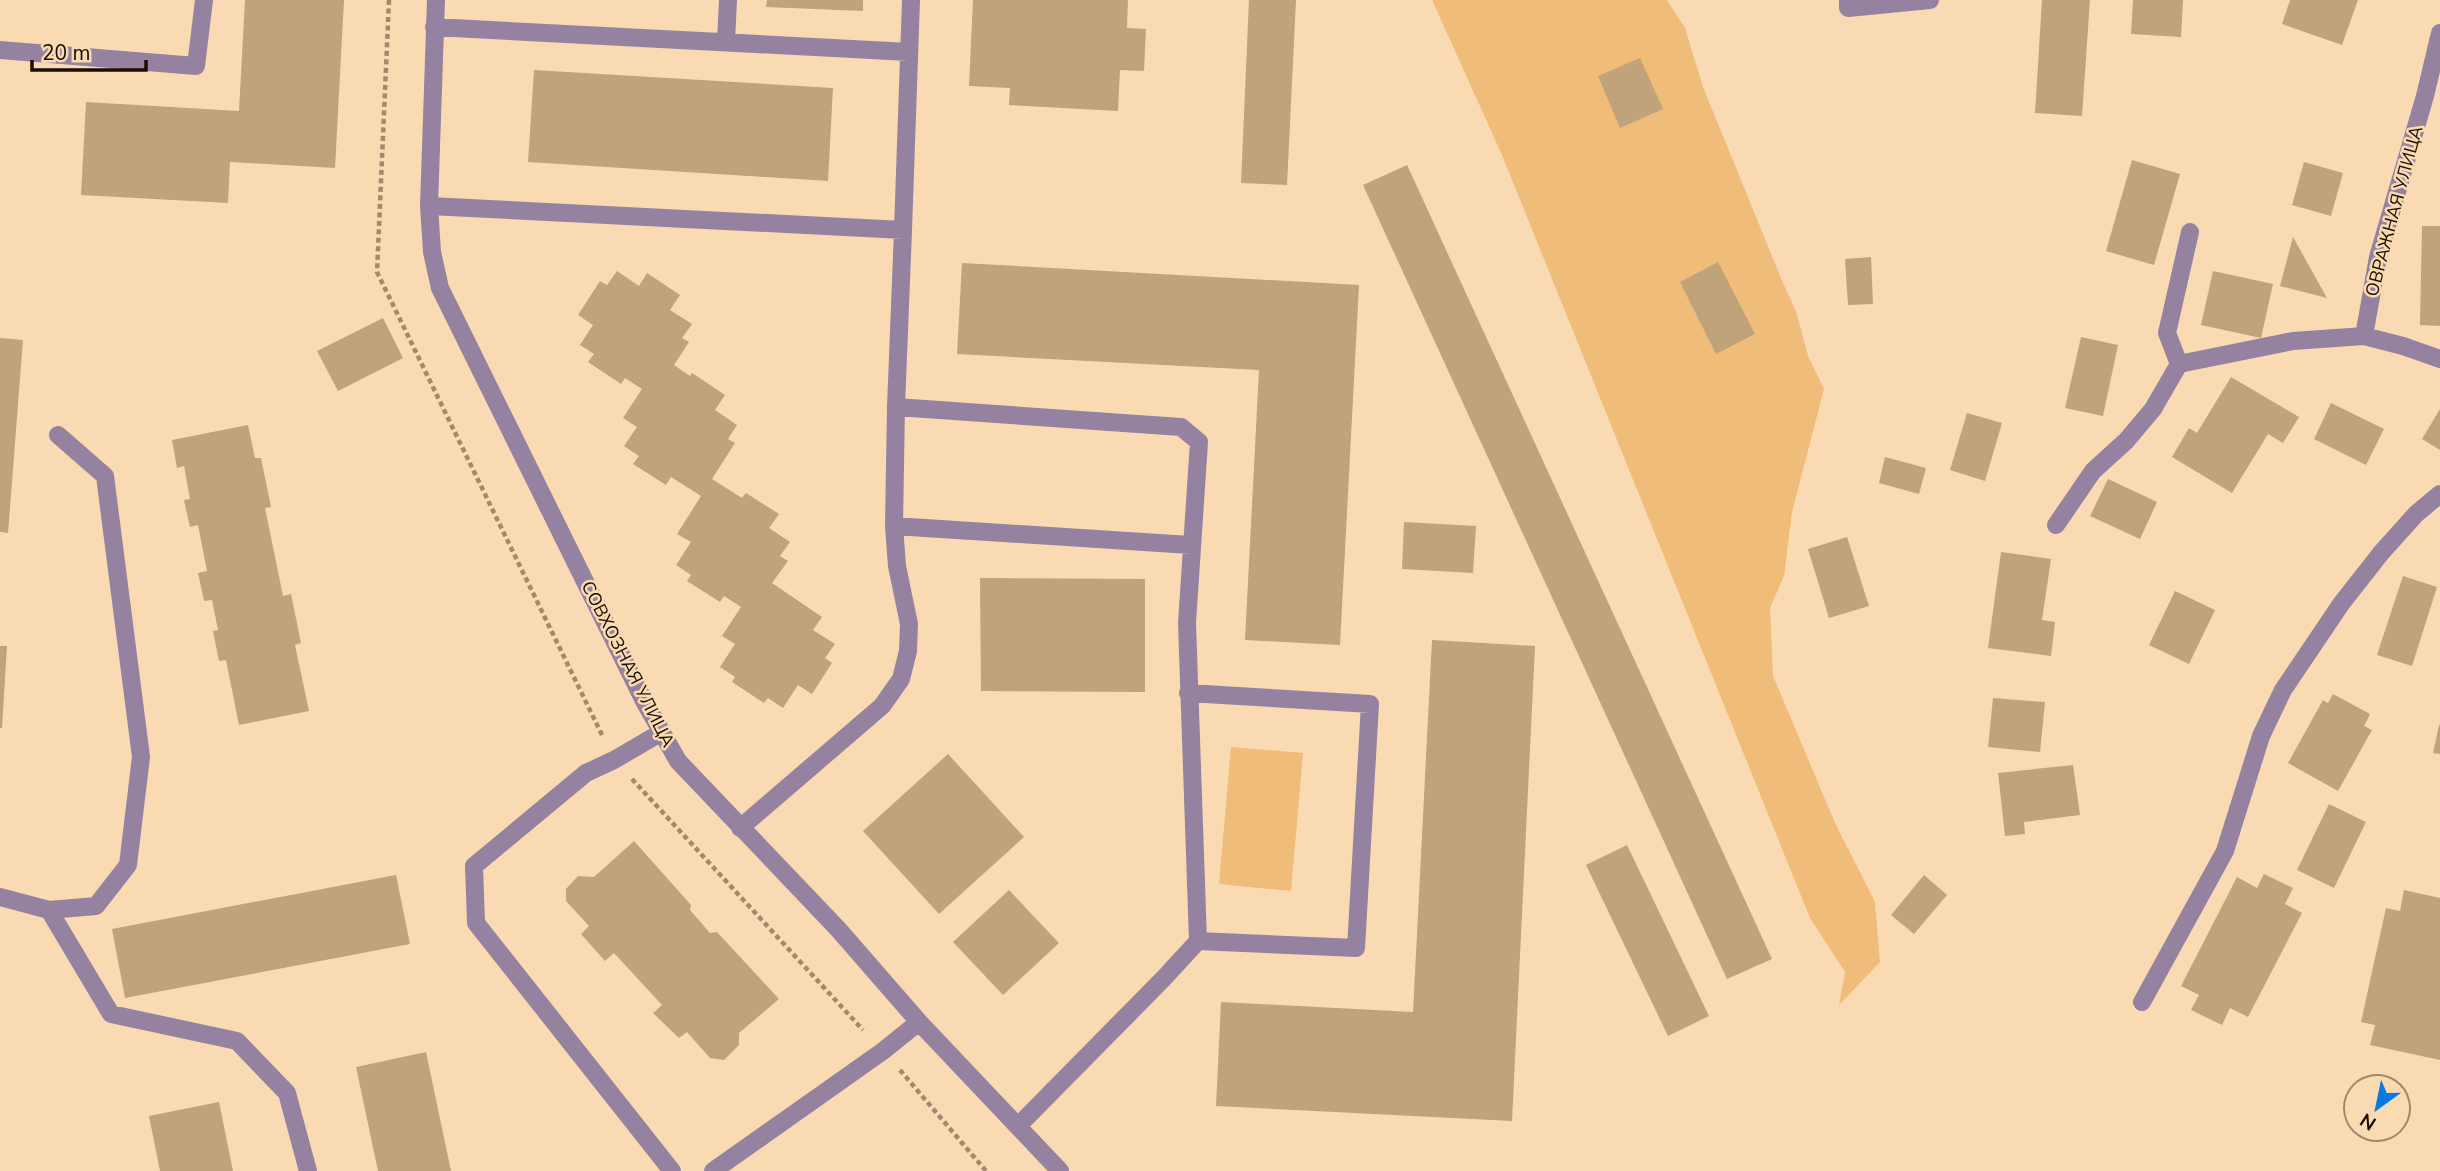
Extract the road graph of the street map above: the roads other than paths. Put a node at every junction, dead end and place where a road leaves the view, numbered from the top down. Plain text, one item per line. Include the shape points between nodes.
1 (204, 0) edge
2 (436, 0) edge
3 (728, 0) edge
4 (911, 0) edge
5 (1848, 0) edge
6 (1930, 0) edge
7 (434, 27) junction
8 (2440, 33) edge
9 (726, 41) junction
10 (0, 50) edge
11 (909, 52) junction
12 (429, 206) junction
13 (903, 230) junction
14 (2190, 232) dead end
15 (2364, 336) junction
16 (2440, 359) edge
17 (2179, 364) junction
18 (896, 407) junction
19 (58, 435) dead end
20 (2440, 494) edge
21 (2056, 525) dead end
22 (894, 526) junction
23 (1190, 545) junction
24 (1188, 693) junction
25 (662, 732) junction
26 (740, 828) junction
27 (0, 897) edge
28 (49, 910) junction
29 (1198, 941) junction
30 (2142, 1002) dead end
31 (919, 1022) junction
32 (1019, 1125) junction
33 (308, 1171) edge
34 (672, 1171) edge
35 (713, 1171) edge
36 (1060, 1171) edge

1 - 10 street via 196,66
2 - 7 street, СОВХОЗНАЯ УЛИЦА
3 - 9 street
4 - 11 street
5 - 6 street via 1848,8
7 - 9 street
7 - 12 street, СОВХОЗНАЯ УЛИЦА
8 - 15 street, ОВРАЖНАЯ УЛИЦА via 2378,257
9 - 11 street
11 - 13 street
12 - 13 street
12 - 25 street, СОВХОЗНАЯ УЛИЦА via 440,288
13 - 18 street
14 - 17 street via 2167,333
15 - 16 street
15 - 17 street via 2293,341
17 - 21 street via 2153,409 2093,471
18 - 22 street
18 - 23 street via 1181,427 1199,442
19 - 28 street via 105,477 141,757 128,866 96,906
20 - 30 street via 2381,553 2283,690 2261,736 2225,852
22 - 23 street
22 - 26 street via 909,624 901,679 882,706
23 - 24 street
24 - 29 street
24 - 29 street via 1370,704 1356,948
25 - 26 street, СОВХОЗНАЯ УЛИЦА via 678,761
25 - 34 street via 586,774 474,866 476,923
26 - 31 street, СОВХОЗНАЯ УЛИЦА via 838,929
27 - 28 street
28 - 33 street via 111,1014 237,1041 287,1093
29 - 32 street
31 - 32 street, СОВХОЗНАЯ УЛИЦА
31 - 35 street
32 - 36 street, СОВХОЗНАЯ УЛИЦА

